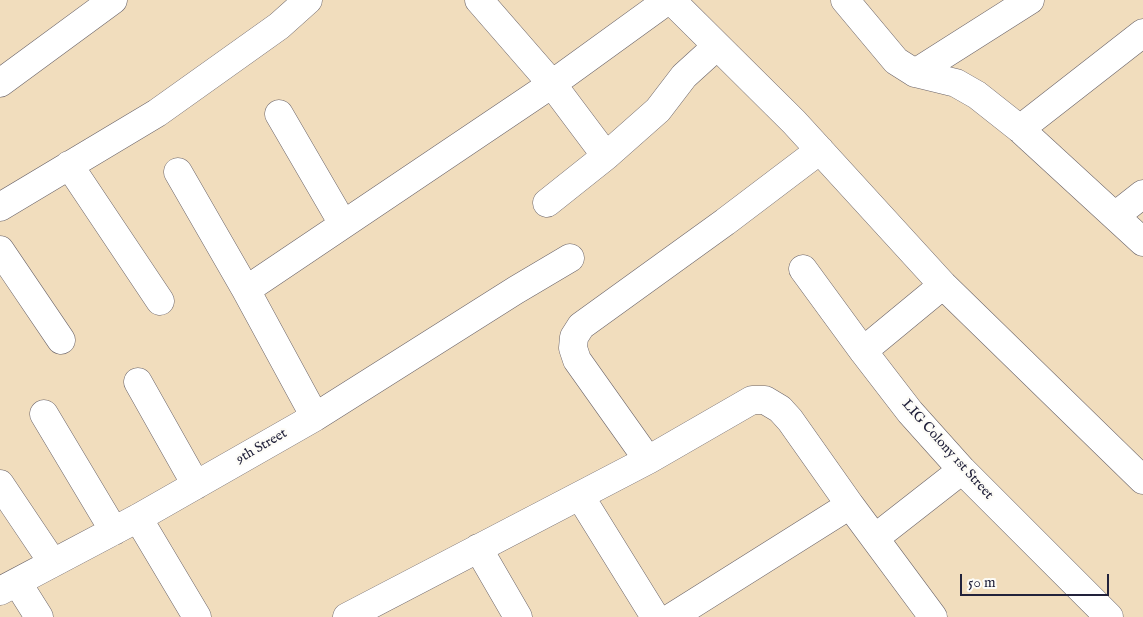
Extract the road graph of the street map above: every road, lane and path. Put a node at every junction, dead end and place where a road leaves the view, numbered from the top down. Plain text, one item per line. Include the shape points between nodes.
1 (113, 0) edge
2 (308, 0) edge
3 (478, 0) edge
4 (670, 0) edge
5 (1030, 0) edge
6 (852, 2) edge
7 (1143, 33) edge
8 (717, 46) junction
9 (916, 73) junction
10 (0, 83) edge
11 (552, 84) junction
12 (279, 114) dead end
13 (1020, 129) junction
14 (820, 150) junction
15 (606, 156) junction
16 (69, 165) junction
17 (178, 172) dead end
18 (1143, 194) edge
19 (547, 203) dead end
20 (0, 207) edge
21 (1115, 216) junction
22 (344, 224) junction
23 (1143, 242) edge
24 (0, 250) edge
25 (570, 258) dead end
26 (803, 269) dead end
27 (943, 285) junction
28 (246, 290) junction
29 (160, 301) dead end
30 (61, 340) dead end
31 (863, 351) junction
32 (138, 382) dead end
33 (44, 414) dead end
34 (315, 416) junction
35 (648, 460) junction
36 (962, 470) junction
37 (1143, 480) edge
38 (0, 484) edge
39 (196, 485) junction
40 (580, 496) junction
41 (850, 505) junction
42 (138, 518) junction
43 (114, 531) junction
44 (875, 538) junction
45 (478, 548) junction
46 (53, 563) junction
47 (8, 586) edge
48 (931, 616) edge
49 (39, 617) edge
50 (196, 617) edge
51 (347, 617) edge
52 (518, 617) edge
53 (655, 617) edge
54 (672, 617) edge
55 (1109, 617) edge

1 - 10 street
2 - 16 street via 279,26 156,113
3 - 11 street
4 - 8 street
4 - 11 street
5 - 9 street
6 - 9 street via 896,61
7 - 13 street
8 - 14 street
8 - 15 street via 684,76 658,110
9 - 13 street via 956,83 977,95
11 - 15 street
11 - 22 street
12 - 22 street
13 - 21 street
14 - 27 street
14 - 35 street via 581,326 574,336 577,360
15 - 19 street
16 - 20 street
16 - 29 street
17 - 28 street
18 - 21 street
21 - 23 street
22 - 28 street
24 - 30 street
25 - 34 street, 9th Street
26 - 31 street, LIG Colony 1st Street
27 - 31 street
27 - 37 street
28 - 34 street
31 - 36 street, LIG Colony 1st Street via 910,412
32 - 39 street
33 - 43 street
34 - 39 street, 9th Street
35 - 40 street
35 - 41 street via 752,400 765,400 790,420
36 - 44 street
36 - 55 street, LIG Colony 1st Street
38 - 46 street
39 - 42 street, 9th Street
40 - 45 street
40 - 53 street
41 - 44 street
41 - 54 street
42 - 43 street, 9th Street
42 - 50 street
43 - 46 street, 9th Street
44 - 48 street
45 - 51 street
45 - 52 street
46 - 47 street, 9th Street
47 - 49 street

